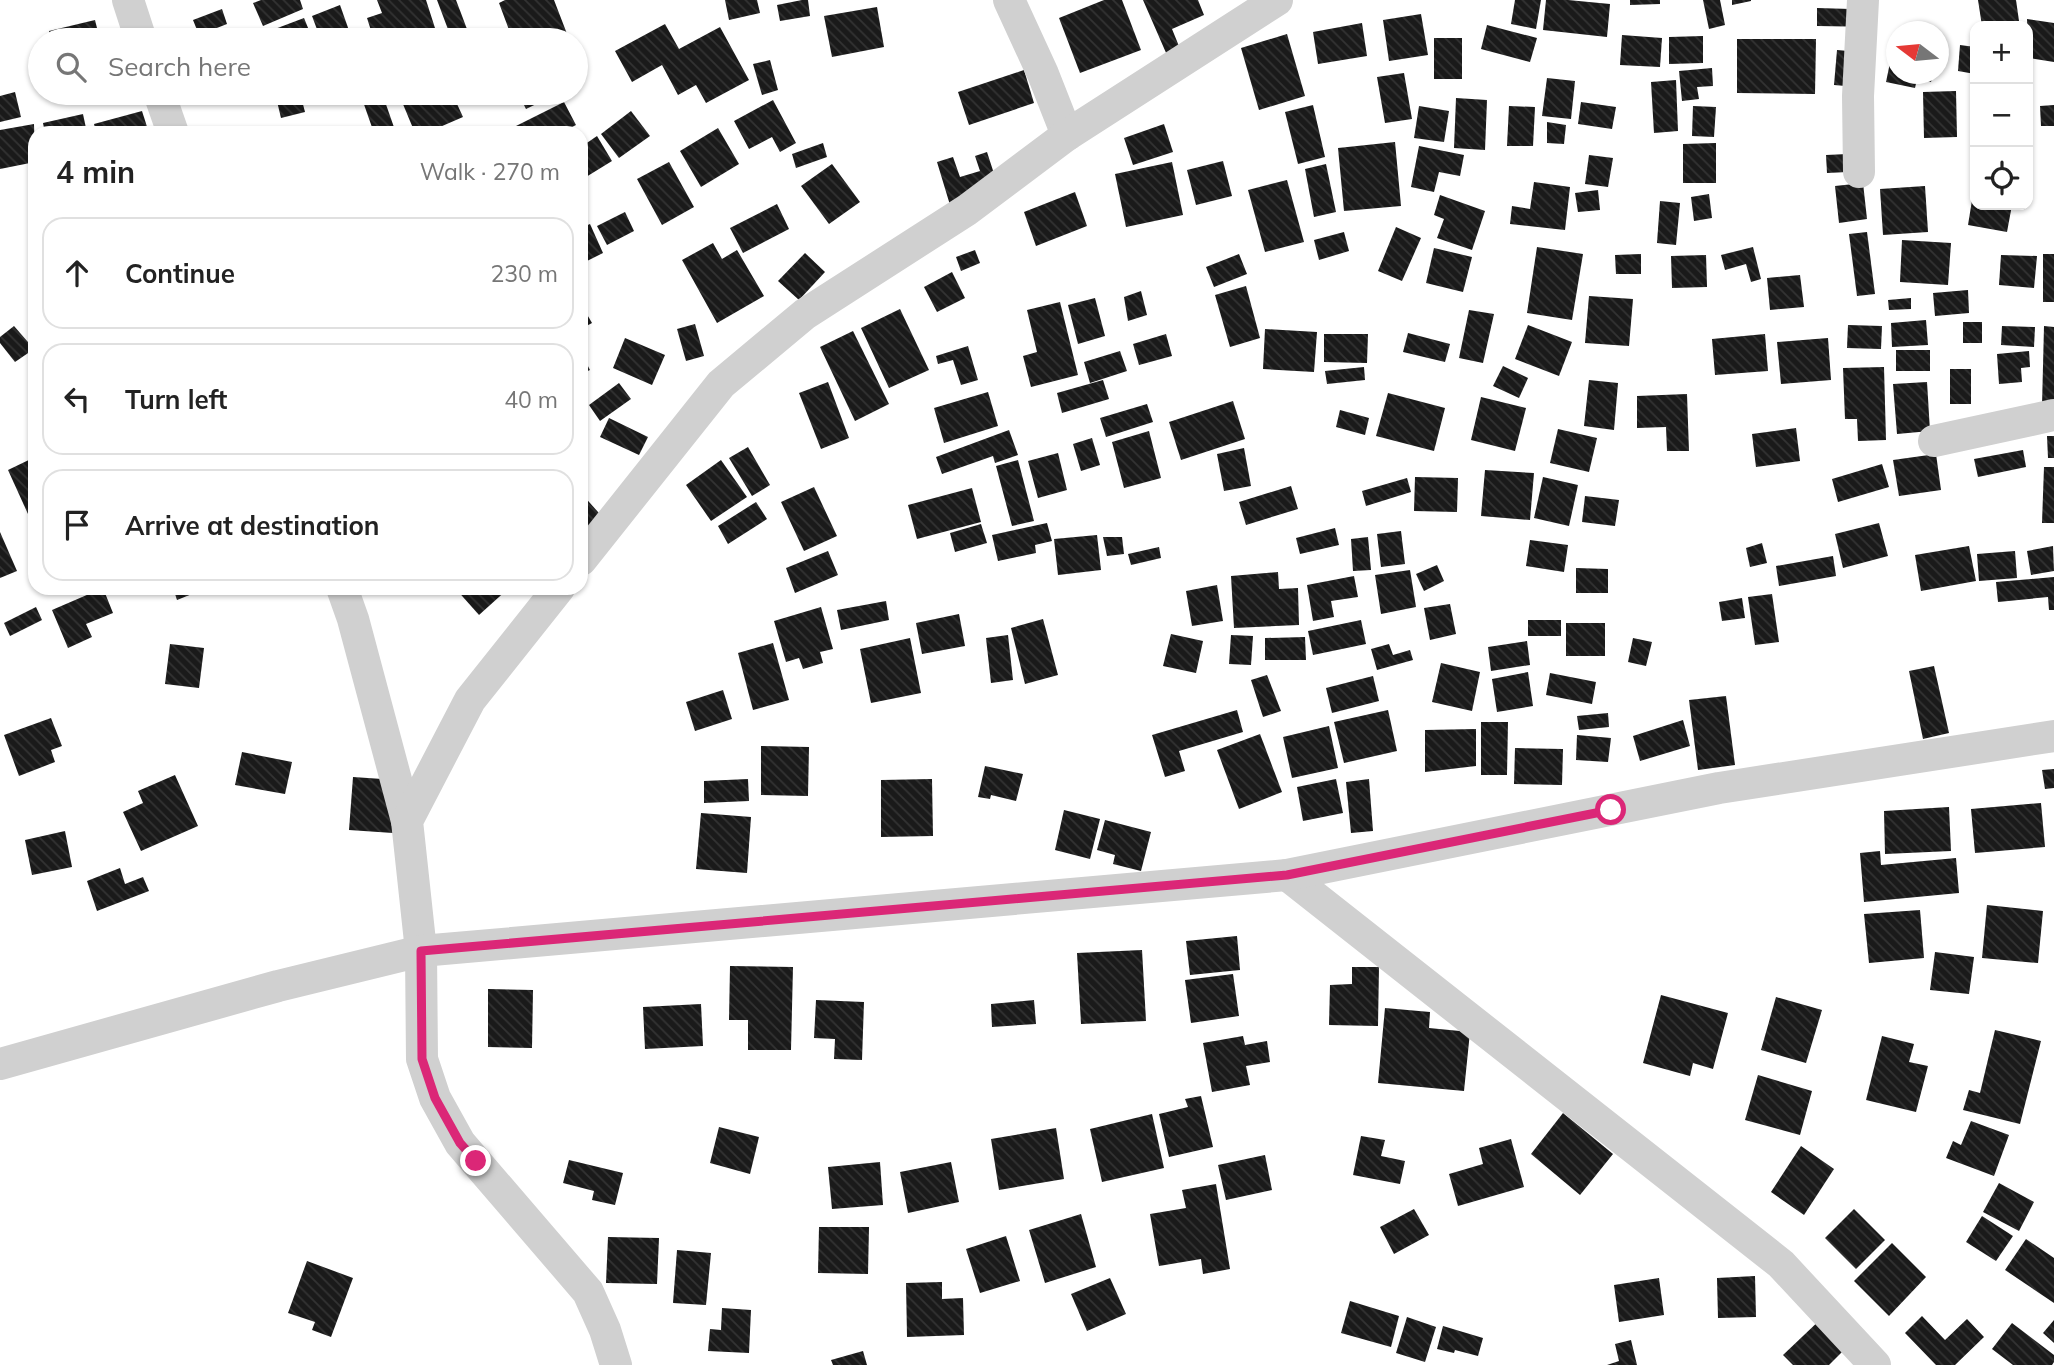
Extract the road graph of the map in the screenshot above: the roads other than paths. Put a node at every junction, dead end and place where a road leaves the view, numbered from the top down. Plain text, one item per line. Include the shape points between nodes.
1 (128, 0) edge
2 (1009, 0) edge
3 (1277, 0) edge
4 (1863, 0) edge
5 (137, 28) edge
6 (163, 105) edge
7 (171, 126) edge
8 (1067, 135) junction
9 (1859, 172) dead end
10 (2054, 415) edge
11 (1934, 441) dead end
12 (588, 551) edge
13 (344, 595) edge
14 (553, 595) edge
15 (2054, 736) edge
16 (407, 821) junction
17 (1287, 875) junction
18 (421, 951) junction
19 (0, 1064) edge
20 (615, 1365) edge
21 (1875, 1365) edge

1 - 5 street
2 - 8 street
3 - 8 street
4 - 9 street
6 - 7 street
8 - 12 street via 967,210 805,314 721,384
10 - 11 street
13 - 16 street
14 - 16 street via 470,700
15 - 17 street via 1719,788
16 - 18 street
17 - 18 street
17 - 21 street via 1781,1264
18 - 19 street
18 - 20 street via 422,1059 435,1098 460,1143 588,1292

